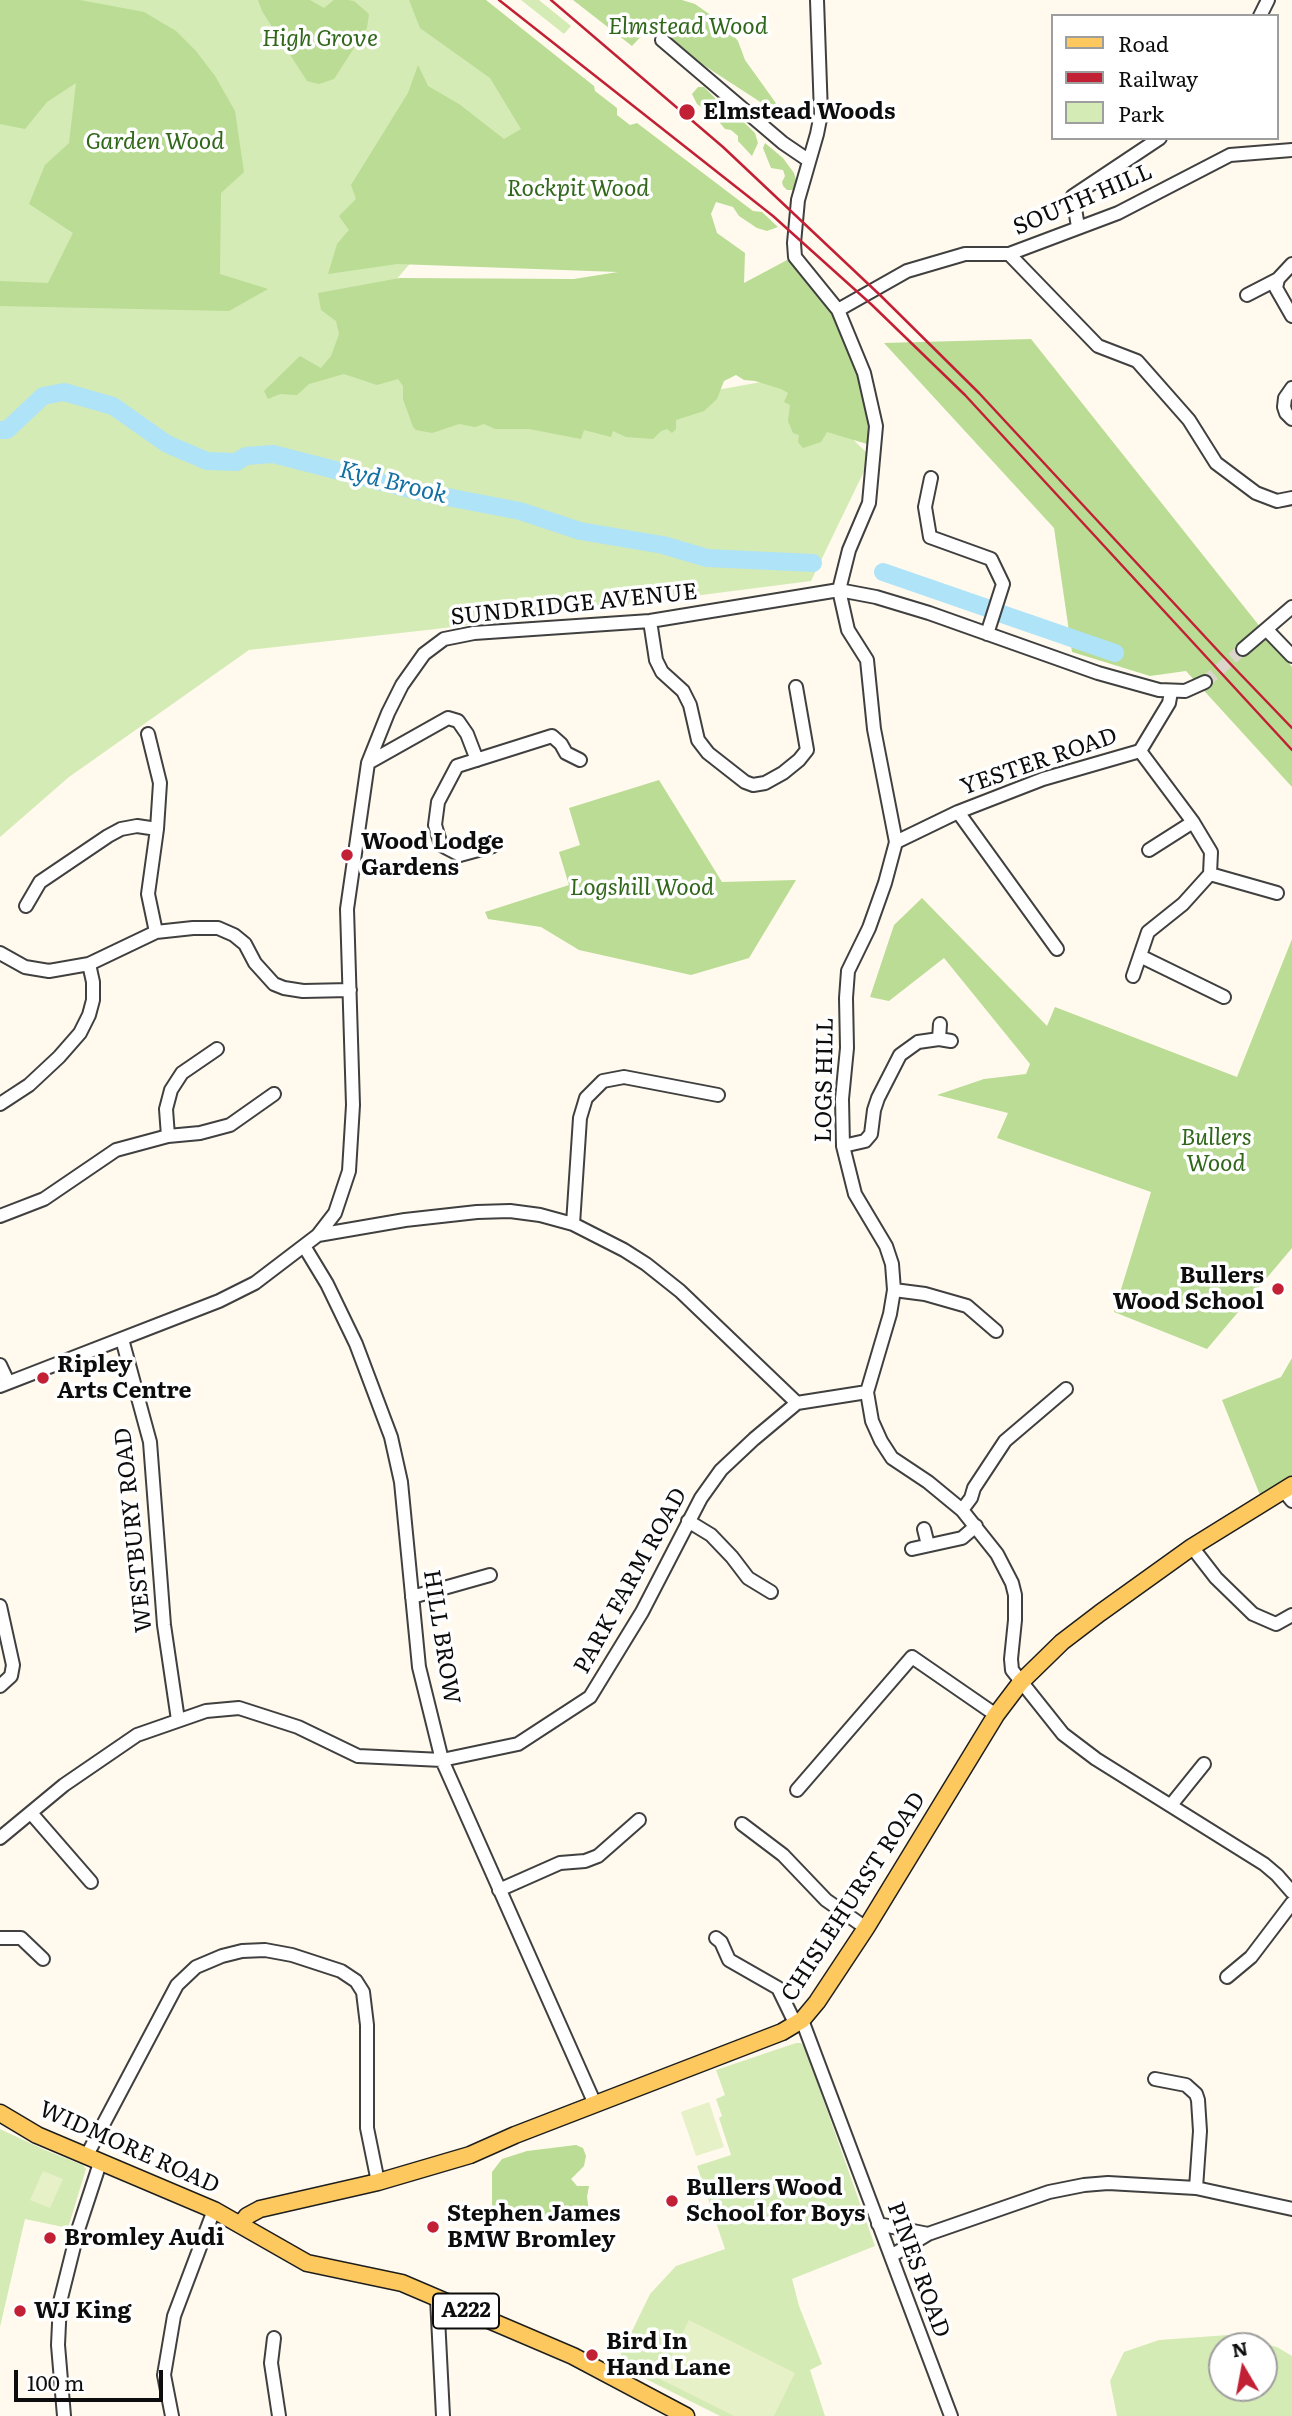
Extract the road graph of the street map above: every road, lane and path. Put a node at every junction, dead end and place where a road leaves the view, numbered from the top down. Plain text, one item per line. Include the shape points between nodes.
1 (817, 0) edge
2 (662, 40) dead end
3 (1157, 140) edge
4 (1292, 150) edge
5 (808, 160) junction
6 (1078, 227) junction
7 (1009, 254) junction
8 (1292, 264) edge
9 (1278, 279) junction
10 (1247, 295) dead end
11 (838, 310) junction
12 (1292, 316) edge
13 (1292, 388) edge
14 (1292, 419) edge
15 (932, 478) dead end
16 (1292, 498) edge
17 (839, 590) junction
18 (1292, 607) edge
19 (650, 621) junction
20 (1266, 631) junction
21 (987, 634) junction
22 (1290, 647) edge
23 (1243, 649) tunnel mouth
24 (1205, 682) tunnel mouth
25 (796, 687) dead end
26 (1171, 692) junction
27 (148, 734) dead end
28 (1140, 751) junction
29 (477, 760) junction
30 (580, 760) dead end
31 (369, 763) junction
32 (958, 812) junction
33 (1193, 822) junction
34 (158, 829) junction
35 (896, 842) junction
36 (493, 846) dead end
37 (1150, 850) dead end
38 (1210, 874) junction
39 (1277, 893) dead end
40 (26, 906) dead end
41 (156, 932) junction
42 (1057, 949) dead end
43 (0, 953) edge
44 (1140, 956) junction
45 (89, 964) junction
46 (1133, 976) dead end
47 (350, 990) junction
48 (1224, 997) dead end
49 (940, 1024) dead end
50 (217, 1049) dead end
51 (274, 1094) dead end
52 (718, 1094) dead end
53 (0, 1104) edge
54 (167, 1136) junction
55 (843, 1146) junction
56 (335, 1213) junction
57 (0, 1216) edge
58 (573, 1224) junction
59 (346, 1232) junction
60 (318, 1235) junction
61 (304, 1246) junction
62 (894, 1290) junction
63 (996, 1331) dead end
64 (121, 1339) junction
65 (0, 1365) edge
66 (4, 1384) edge
67 (1066, 1389) dead end
68 (867, 1392) junction
69 (797, 1404) junction
70 (1289, 1492) edge
71 (962, 1510) junction
72 (688, 1521) junction
73 (976, 1526) junction
74 (924, 1529) dead end
75 (928, 1545) junction
76 (1192, 1547) junction
77 (912, 1549) dead end
78 (490, 1575) dead end
79 (771, 1592) dead end
80 (412, 1597) junction
81 (0, 1606) edge
82 (1292, 1615) edge
83 (1021, 1682) junction
84 (0, 1686) edge
85 (996, 1715) junction
86 (178, 1720) junction
87 (442, 1760) junction
88 (1204, 1764) dead end
89 (797, 1790) dead end
90 (1171, 1805) junction
91 (31, 1813) junction
92 (639, 1820) dead end
93 (742, 1824) dead end
94 (0, 1838) edge
95 (91, 1882) dead end
96 (499, 1890) junction
97 (1292, 1892) edge
98 (1292, 1903) edge
99 (866, 1928) junction
100 (0, 1938) edge
101 (716, 1938) dead end
102 (43, 1959) dead end
103 (1227, 1977) dead end
104 (799, 2022) junction
105 (1155, 2079) dead end
106 (595, 2104) junction
107 (0, 2113) edge
108 (93, 2159) junction
109 (378, 2182) junction
110 (1196, 2188) junction
111 (1292, 2209) edge
112 (214, 2210) junction
113 (241, 2224) junction
114 (878, 2224) junction
115 (928, 2234) junction
116 (891, 2256) junction
117 (437, 2298) junction
118 (274, 2338) dead end
119 (64, 2416) edge
120 (172, 2416) edge
121 (279, 2416) edge
122 (443, 2416) edge
123 (686, 2416) edge
124 (951, 2416) edge

1 - 5 street via 821,114
2 - 5 street
3 - 6 street via 1073,197
4 - 6 street, SOUTH HILL via 1230,155 1118,213
5 - 11 street via 798,200 795,257
6 - 7 street, SOUTH HILL
7 - 11 street via 965,254 907,271
7 - 16 street via 1098,346 1137,361 1189,420 1216,463 1256,493 1277,501
8 - 9 street
9 - 10 street
9 - 12 street via 1276,288
11 - 17 street via 864,373 876,426 869,503 849,550
13 - 14 street via 1284,407
15 - 21 street via 925,507 930,537 991,559 1003,584
17 - 19 street, SUNDRIDGE AVENUE
17 - 21 street, SUNDRIDGE AVENUE via 889,601
17 - 35 street, LOGS HILL via 848,630 867,660 874,729
18 - 20 street
19 - 25 street via 656,660 683,691 698,740 745,782 765,783 807,750
19 - 31 street, SUNDRIDGE AVENUE via 444,639 424,654 402,685
20 - 22 street
20 - 23 street
21 - 26 street, SUNDRIDGE AVENUE via 1098,673
24 - 26 street
26 - 28 street, YESTER ROAD
27 - 34 street via 160,783
28 - 32 street, YESTER ROAD via 1043,779
28 - 33 street
29 - 30 street via 552,736 566,753
29 - 31 street via 467,734 457,721 448,718
29 - 36 street via 457,766 438,802 435,825 441,845 460,855
31 - 47 street, SUNDRIDGE AVENUE via 347,909
32 - 35 street, YESTER ROAD
32 - 42 street
33 - 37 street
33 - 38 street via 1211,852
34 - 40 street via 137,826 108,836 40,882
34 - 41 street via 148,894
35 - 55 street, LOGS HILL via 869,928 848,971
38 - 39 street
38 - 44 street via 1148,932
41 - 45 street
41 - 47 street via 218,928 245,944 274,984 303,991
43 - 45 street via 25,967 49,971
44 - 46 street
44 - 48 street
45 - 53 street via 93,1000 80,1032 29,1085
47 - 56 street, SUNDRIDGE AVENUE via 349,1171
49 - 55 street via 945,1040 918,1042 900,1055 878,1097 871,1134 865,1141
50 - 54 street via 182,1073 171,1090
51 - 54 street via 230,1125
52 - 58 street via 624,1077 603,1082 586,1098 580,1118
54 - 57 street via 116,1150 44,1199
55 - 62 street, LOGS HILL via 855,1194 886,1246
56 - 59 street
56 - 60 street, SUNDRIDGE AVENUE
58 - 59 street via 510,1211 477,1212
58 - 69 street via 646,1264 680,1291
59 - 60 street
60 - 61 street, SUNDRIDGE AVENUE
61 - 64 street, SUNDRIDGE AVENUE via 255,1283
61 - 80 street, HILL BROW via 356,1344 391,1437 401,1482
62 - 63 street via 967,1306
62 - 68 street, LOGS HILL
64 - 66 street, SUNDRIDGE AVENUE
64 - 86 street, WESTBURY ROAD via 150,1441 164,1625
65 - 66 street
67 - 71 street via 1005,1441
68 - 69 street, PARK FARM ROAD
68 - 71 street, LOGS HILL via 876,1432 892,1458
69 - 72 street, PARK FARM ROAD via 721,1470
70 - 76 main road, CHISLEHURST ROAD
71 - 73 street, LOGS HILL
72 - 79 street via 711,1535 748,1578
72 - 87 street, PARK FARM ROAD via 642,1612 590,1697 518,1744
73 - 75 street via 962,1538
73 - 83 street, LOGS HILL via 1012,1583 1012,1670
74 - 75 street
75 - 77 street
76 - 82 street via 1253,1614 1276,1624
76 - 83 main road, CHISLEHURST ROAD via 1062,1642
78 - 80 street
80 - 87 street, HILL BROW via 419,1667
81 - 84 street via 13,1665 11,1676
83 - 85 main road, CHISLEHURST ROAD
83 - 90 street via 1078,1747
85 - 89 street via 912,1657
85 - 99 main road, CHISLEHURST ROAD
86 - 87 street, PARK FARM ROAD via 239,1708 298,1727 358,1756
86 - 91 street, PARK FARM ROAD via 137,1735
87 - 96 street, HILL BROW
88 - 90 street
90 - 97 street via 1264,1864
91 - 94 street, PARK FARM ROAD
91 - 95 street
92 - 96 street via 598,1856 560,1863
93 - 99 street via 783,1855 825,1900
96 - 106 street, HILL BROW
98 - 103 street via 1251,1957
99 - 104 main road, CHISLEHURST ROAD
100 - 102 street via 21,1938
101 - 104 street, PINES ROAD via 729,1959 778,1988
104 - 106 main road, CHISLEHURST ROAD
104 - 114 street, PINES ROAD
105 - 110 street via 1186,2085 1196,2094 1200,2130
106 - 109 main road, CHISLEHURST ROAD via 470,2155
107 - 108 main road, WIDMORE ROAD / A222
108 - 109 street via 177,1985 196,1967 222,1955 265,1950 341,1971 363,1992 367,2128
108 - 112 main road, WIDMORE ROAD / A222
108 - 119 street via 60,2302 58,2345
109 - 113 main road, CHISLEHURST ROAD via 260,2209
110 - 111 street
110 - 115 street via 1084,2185 1049,2192
112 - 113 main road, WIDMORE ROAD / A222
112 - 120 street via 174,2316 164,2375
113 - 117 main road, A222 via 307,2263 379,2276
114 - 115 street
114 - 116 street, PINES ROAD
115 - 116 street
116 - 124 street, PINES ROAD
117 - 122 street
117 - 123 main road, A222 via 573,2356
118 - 121 street via 271,2363

